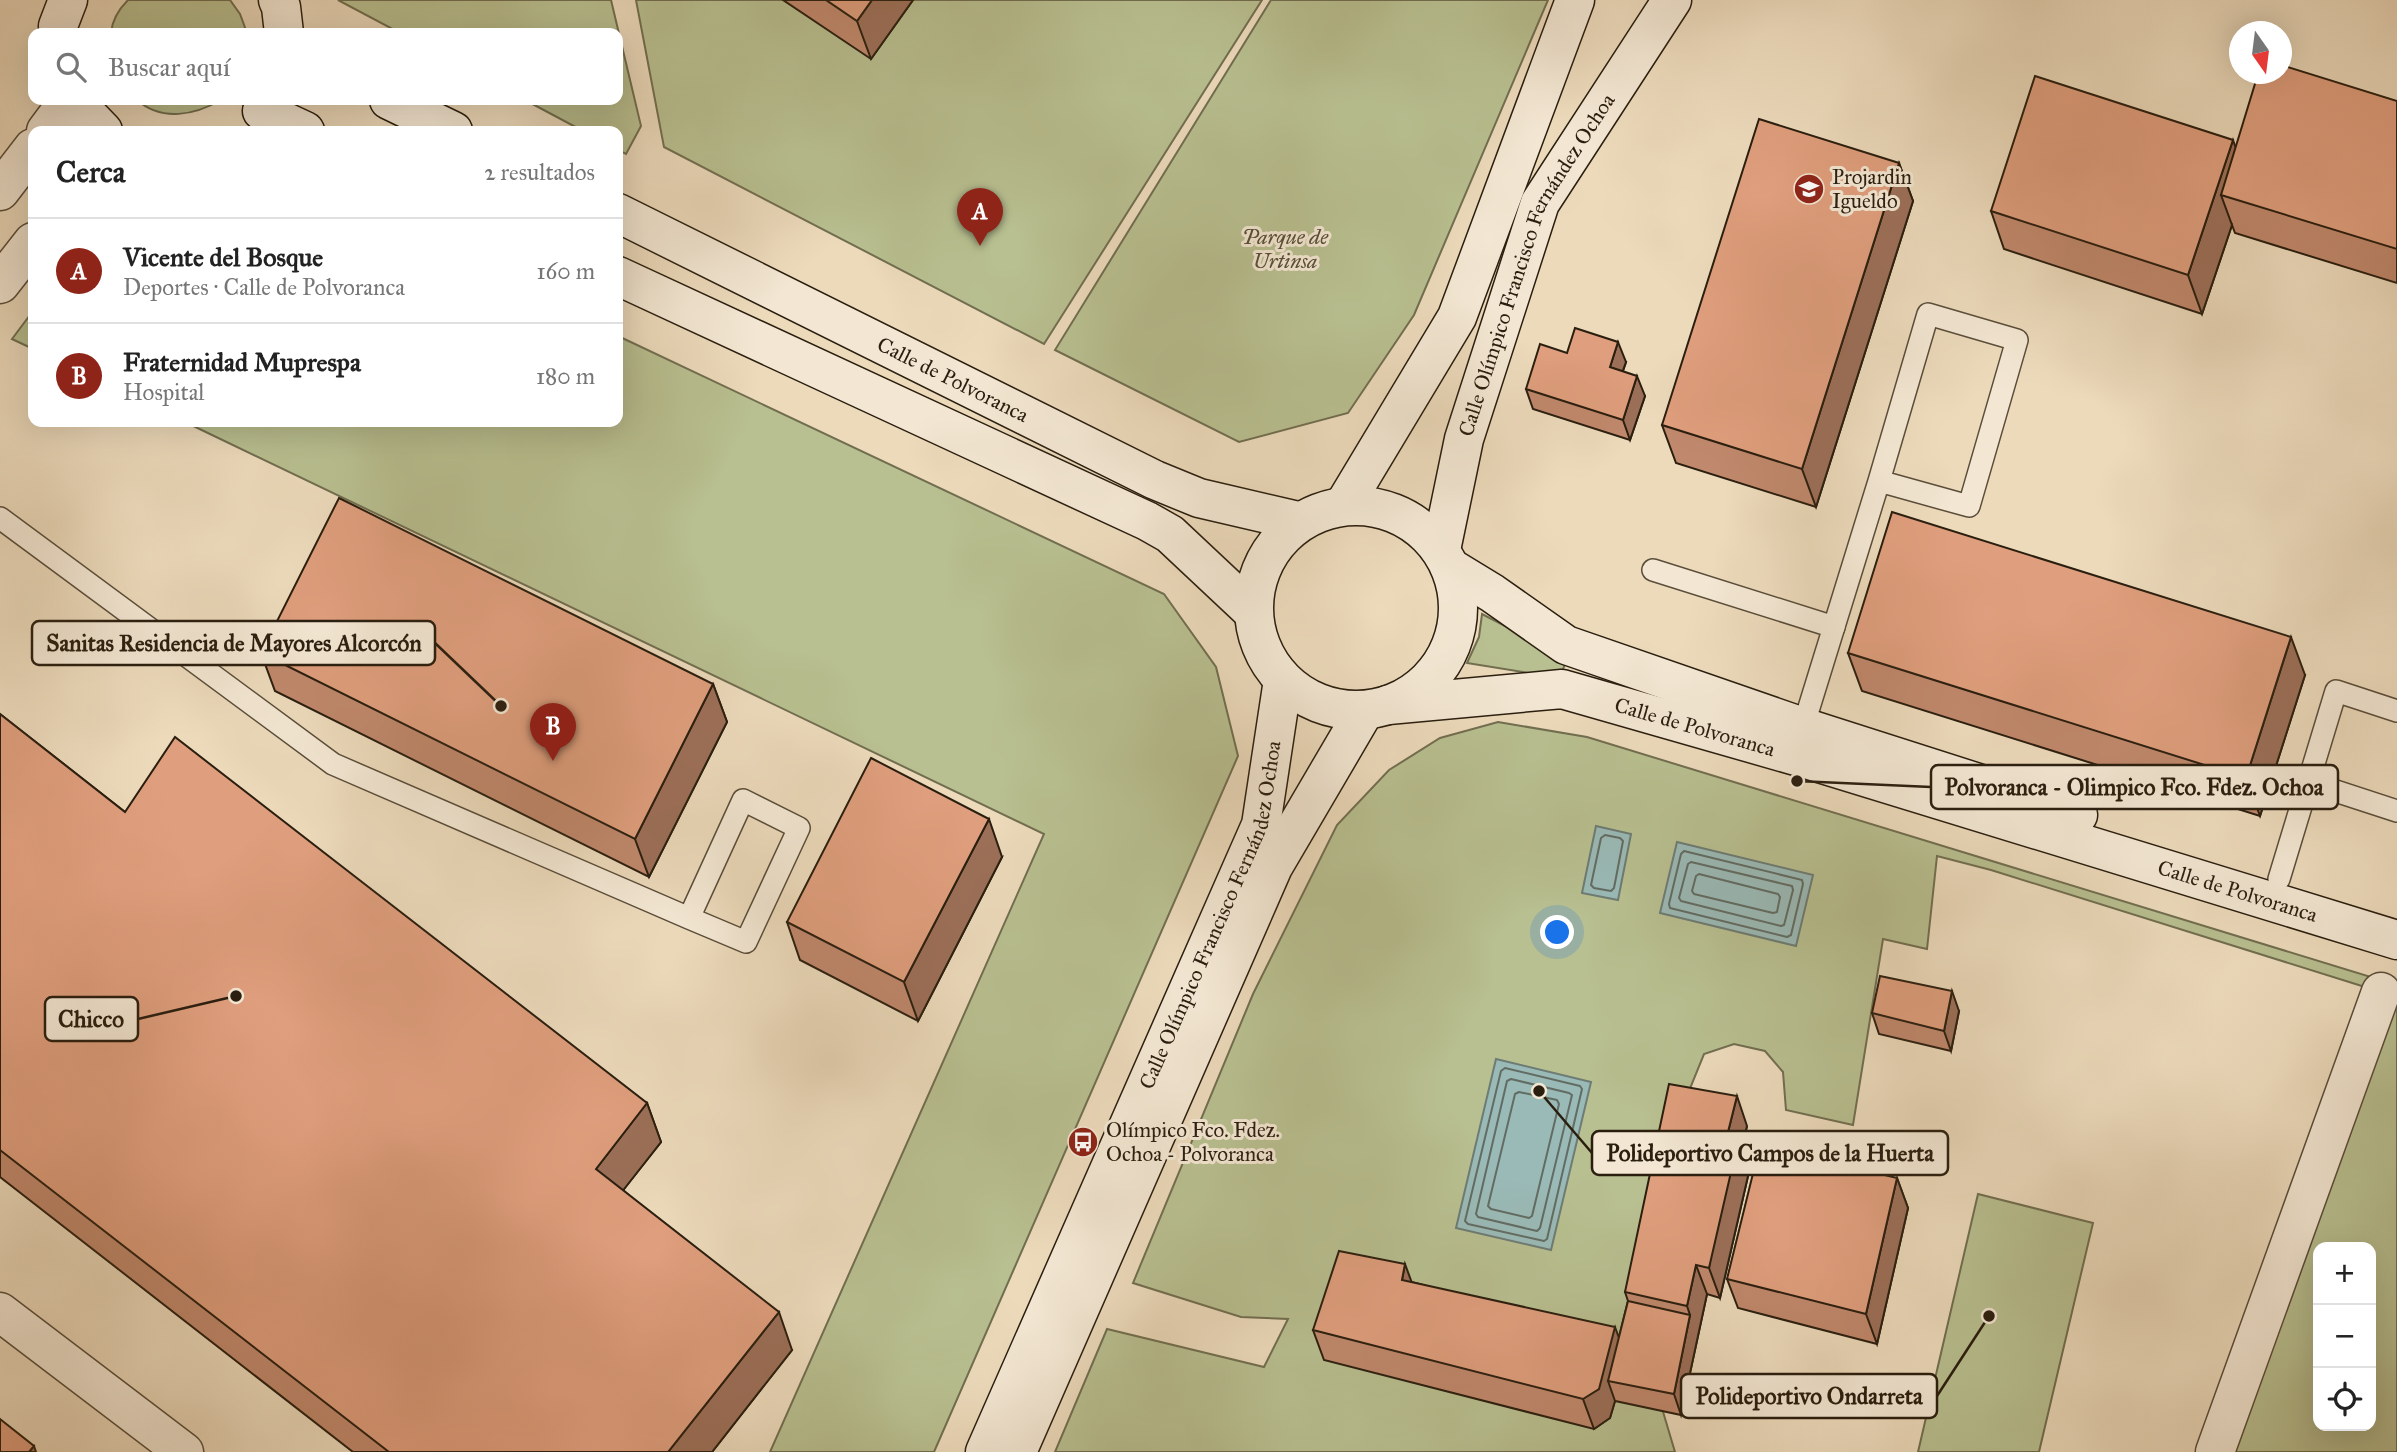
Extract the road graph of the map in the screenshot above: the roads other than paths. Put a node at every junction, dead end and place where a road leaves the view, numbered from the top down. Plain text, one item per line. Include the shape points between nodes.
1 (68, 0) edge
2 (278, 0) edge
3 (1575, 0) edge
4 (1672, 0) edge
5 (58, 28) edge
6 (283, 28) edge
7 (67, 105) edge
8 (76, 105) edge
9 (399, 105) edge
10 (256, 114) edge
11 (50, 126) edge
12 (98, 126) edge
13 (291, 126) edge
14 (443, 126) edge
15 (28, 155) edge
16 (0, 191) edge
17 (623, 215) edge
18 (28, 248) edge
19 (623, 278) edge
20 (0, 284) edge
21 (1880, 481) junction
22 (1344, 505) junction
23 (0, 517) edge
24 (1298, 521) junction
25 (1446, 559) junction
26 (1653, 570) dead end
27 (1252, 611) junction
28 (1834, 627) junction
29 (1283, 680) junction
30 (1376, 707) junction
31 (2397, 711) edge
32 (1803, 727) junction
33 (2308, 782) junction
34 (2397, 811) edge
35 (2279, 879) junction
36 (2397, 916) edge
37 (689, 918) junction
38 (2397, 940) edge
39 (2381, 992) dead end
40 (0, 1312) edge
41 (184, 1452) edge
42 (985, 1452) edge
43 (1017, 1452) edge
44 (2215, 1452) edge

1 - 5 street
2 - 6 street
3 - 22 street via 1457,317
4 - 25 street, Calle Olímpico Francisco Fernández Ochoa via 1540,203 1464,439
7 - 11 street
8 - 12 street
9 - 14 street
10 - 13 street
15 - 16 street
17 - 24 street, Calle de Polvoranca via 1154,480 1199,498
18 - 20 street
19 - 27 street via 1147,521 1170,534
21 - 21 lane via 1969,506 2017,340 1928,314
21 - 28 lane
22 - 24 street
22 - 25 street via 1405,516
23 - 37 lane via 333,764
24 - 27 street via 1263,562
25 - 30 street via 1458,599 1456,631 1442,664 1419,688
25 - 32 street, Calle de Polvoranca via 1566,645
26 - 28 lane
27 - 29 street via 1259,645
28 - 32 lane
29 - 30 street via 1329,707
29 - 42 street, Calle Olímpico Francisco Fernández Ochoa via 1261,825
30 - 38 street, Calle de Polvoranca via 1562,689
30 - 43 street, Calle Olímpico Francisco Fernández Ochoa via 1273,867
31 - 33 lane via 2336,691
32 - 35 street, Calle de Polvoranca
33 - 34 lane
33 - 35 lane
35 - 36 street, Calle de Polvoranca
37 - 37 lane via 743,800 799,828 746,942
39 - 44 street
40 - 41 street

